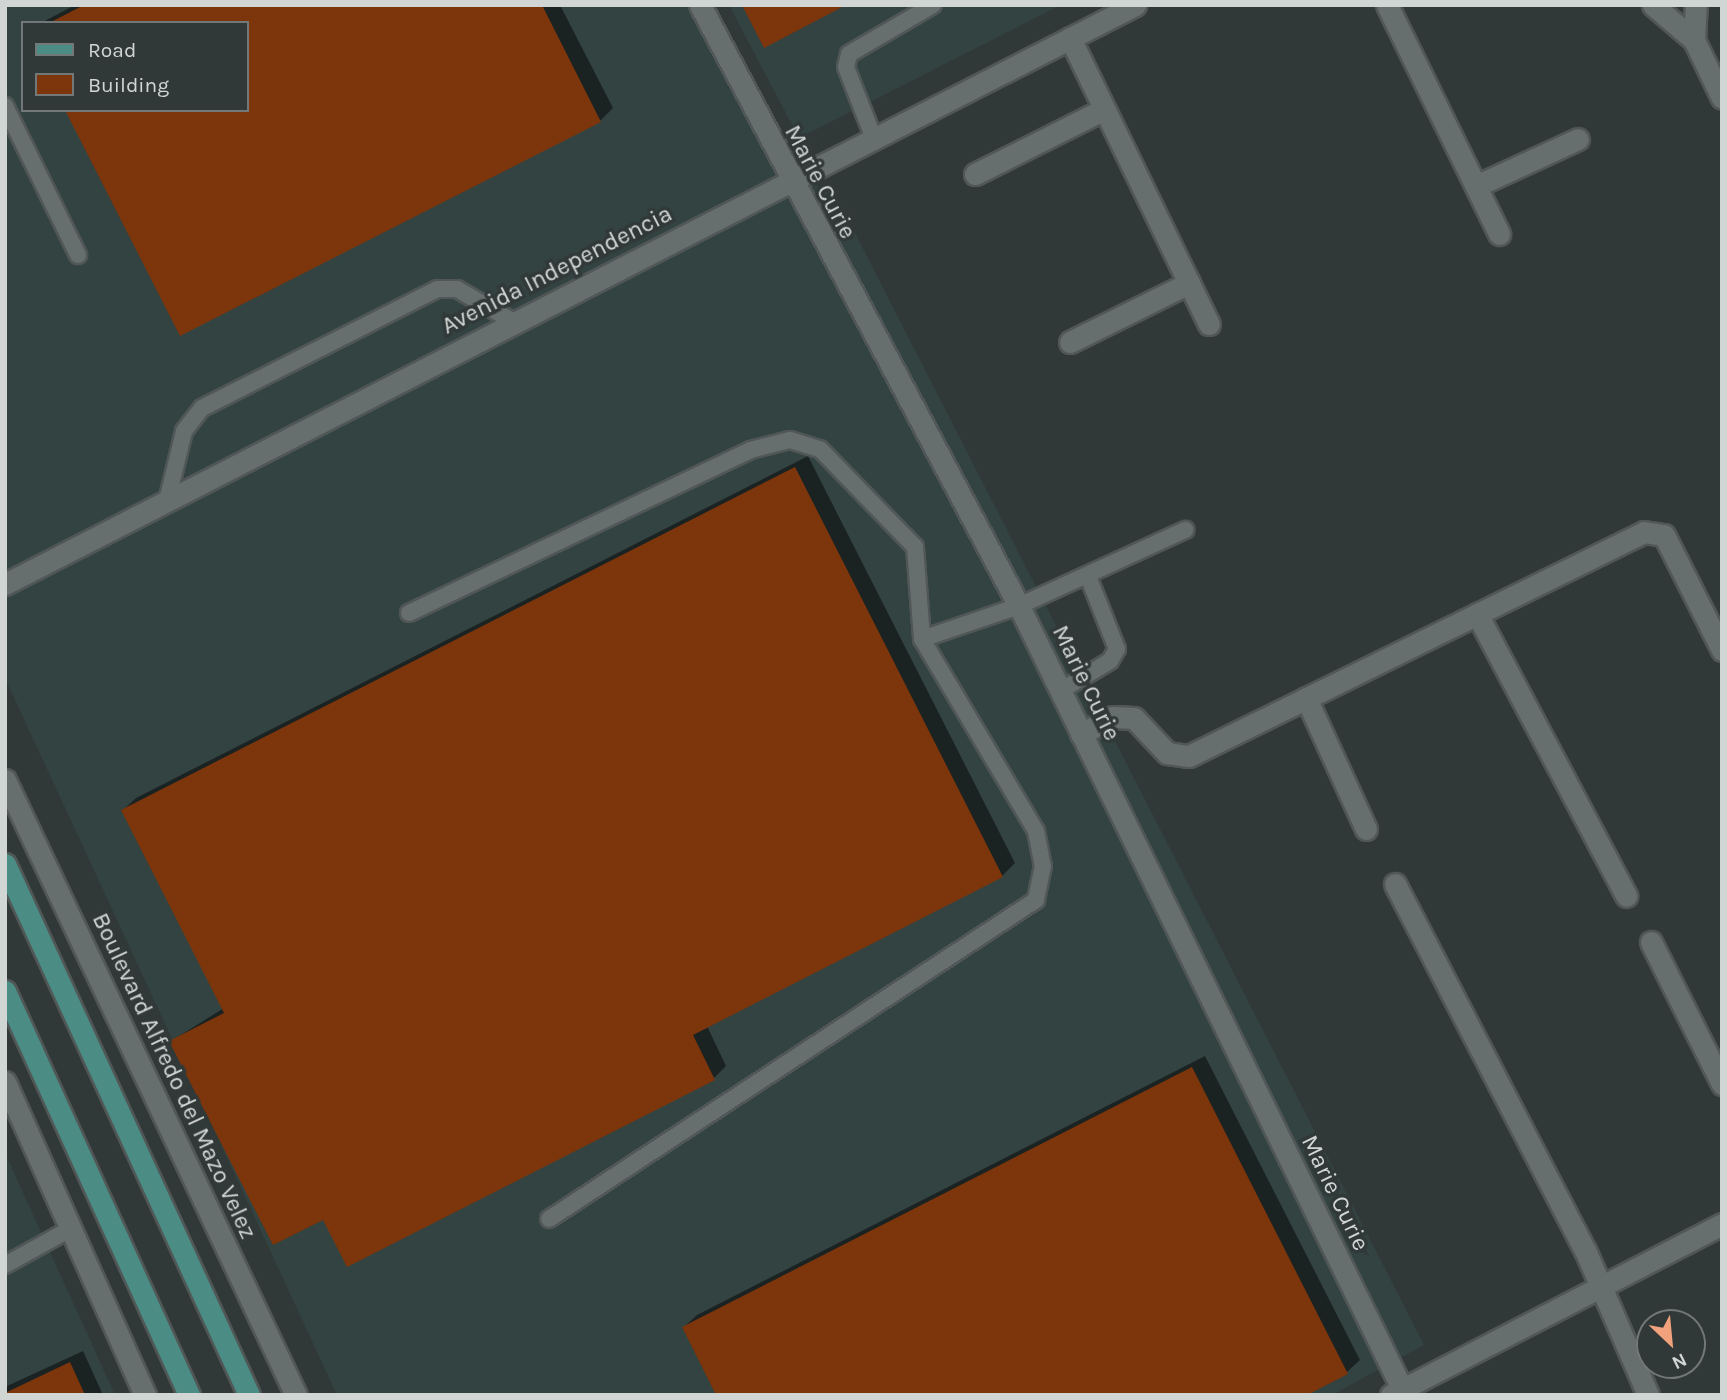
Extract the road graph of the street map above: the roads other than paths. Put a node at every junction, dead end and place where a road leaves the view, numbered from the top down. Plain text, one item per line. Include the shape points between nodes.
1 (700, 5) edge
2 (933, 5) edge
3 (1135, 5) edge
4 (1387, 5) edge
5 (1653, 5) edge
6 (1696, 5) edge
7 (1070, 38) junction
8 (1694, 40) junction
9 (1722, 98) edge
10 (5, 106) edge
11 (1104, 109) junction
12 (873, 136) junction
13 (1578, 139) dead end
14 (975, 174) dead end
15 (788, 180) junction
16 (1476, 186) junction
17 (1500, 234) dead end
18 (78, 255) dead end
19 (1189, 283) junction
20 (514, 322) junction
21 (1209, 324) dead end
22 (1070, 342) dead end
23 (167, 501) junction
24 (1185, 530) dead end
25 (1088, 576) junction
26 (5, 584) edge
27 (1019, 606) junction
28 (409, 613) dead end
29 (1477, 614) junction
30 (922, 639) junction
31 (1722, 650) edge
32 (1060, 691) junction
33 (1306, 698) junction
34 (1081, 734) junction
35 (5, 780) edge
36 (1366, 829) dead end
37 (5, 864) edge
38 (1395, 884) dead end
39 (1626, 896) dead end
40 (1651, 943) dead end
41 (5, 991) edge
42 (5, 1082) edge
43 (1722, 1084) edge
44 (549, 1219) dead end
45 (1722, 1224) edge
46 (72, 1228) junction
47 (5, 1265) edge
48 (1600, 1286) junction
49 (1399, 1393) edge
50 (145, 1395) edge
51 (189, 1395) edge
52 (249, 1395) edge
53 (296, 1395) edge
54 (1648, 1395) edge

1 - 15 street, Marie Curie
2 - 12 lane via 849,54 846,67
3 - 7 street, Avenida Independencia
4 - 16 street
5 - 8 street
6 - 8 street
7 - 11 street
7 - 12 street, Avenida Independencia
8 - 9 street
10 - 18 lane
11 - 14 street
11 - 19 street
12 - 15 street, Avenida Independencia
13 - 16 street
15 - 20 street, Avenida Independencia
15 - 27 street, Marie Curie
16 - 17 street
19 - 21 street
19 - 22 street
20 - 23 street, Avenida Independencia
20 - 23 lane via 457,289 438,289 202,408 184,431
23 - 26 street, Avenida Independencia
24 - 25 lane
25 - 27 lane
25 - 32 lane via 1117,649 1110,661
27 - 30 lane
27 - 32 street, Marie Curie
28 - 30 lane via 750,450 790,440 820,449 915,547
29 - 31 street via 1654,531 1664,535
29 - 33 street
29 - 39 street
30 - 44 lane via 1036,831 1043,866 1036,901
32 - 34 street, Marie Curie
33 - 34 street via 1189,756 1167,753 1134,718 1113,717
33 - 36 street
34 - 49 street, Marie Curie
35 - 53 street, Boulevard Alfredo del Mazo Velez
37 - 52 main road
38 - 48 street
40 - 43 street
41 - 51 main road
42 - 46 street
45 - 48 street
46 - 47 lane
46 - 50 street
48 - 49 street
48 - 54 street

